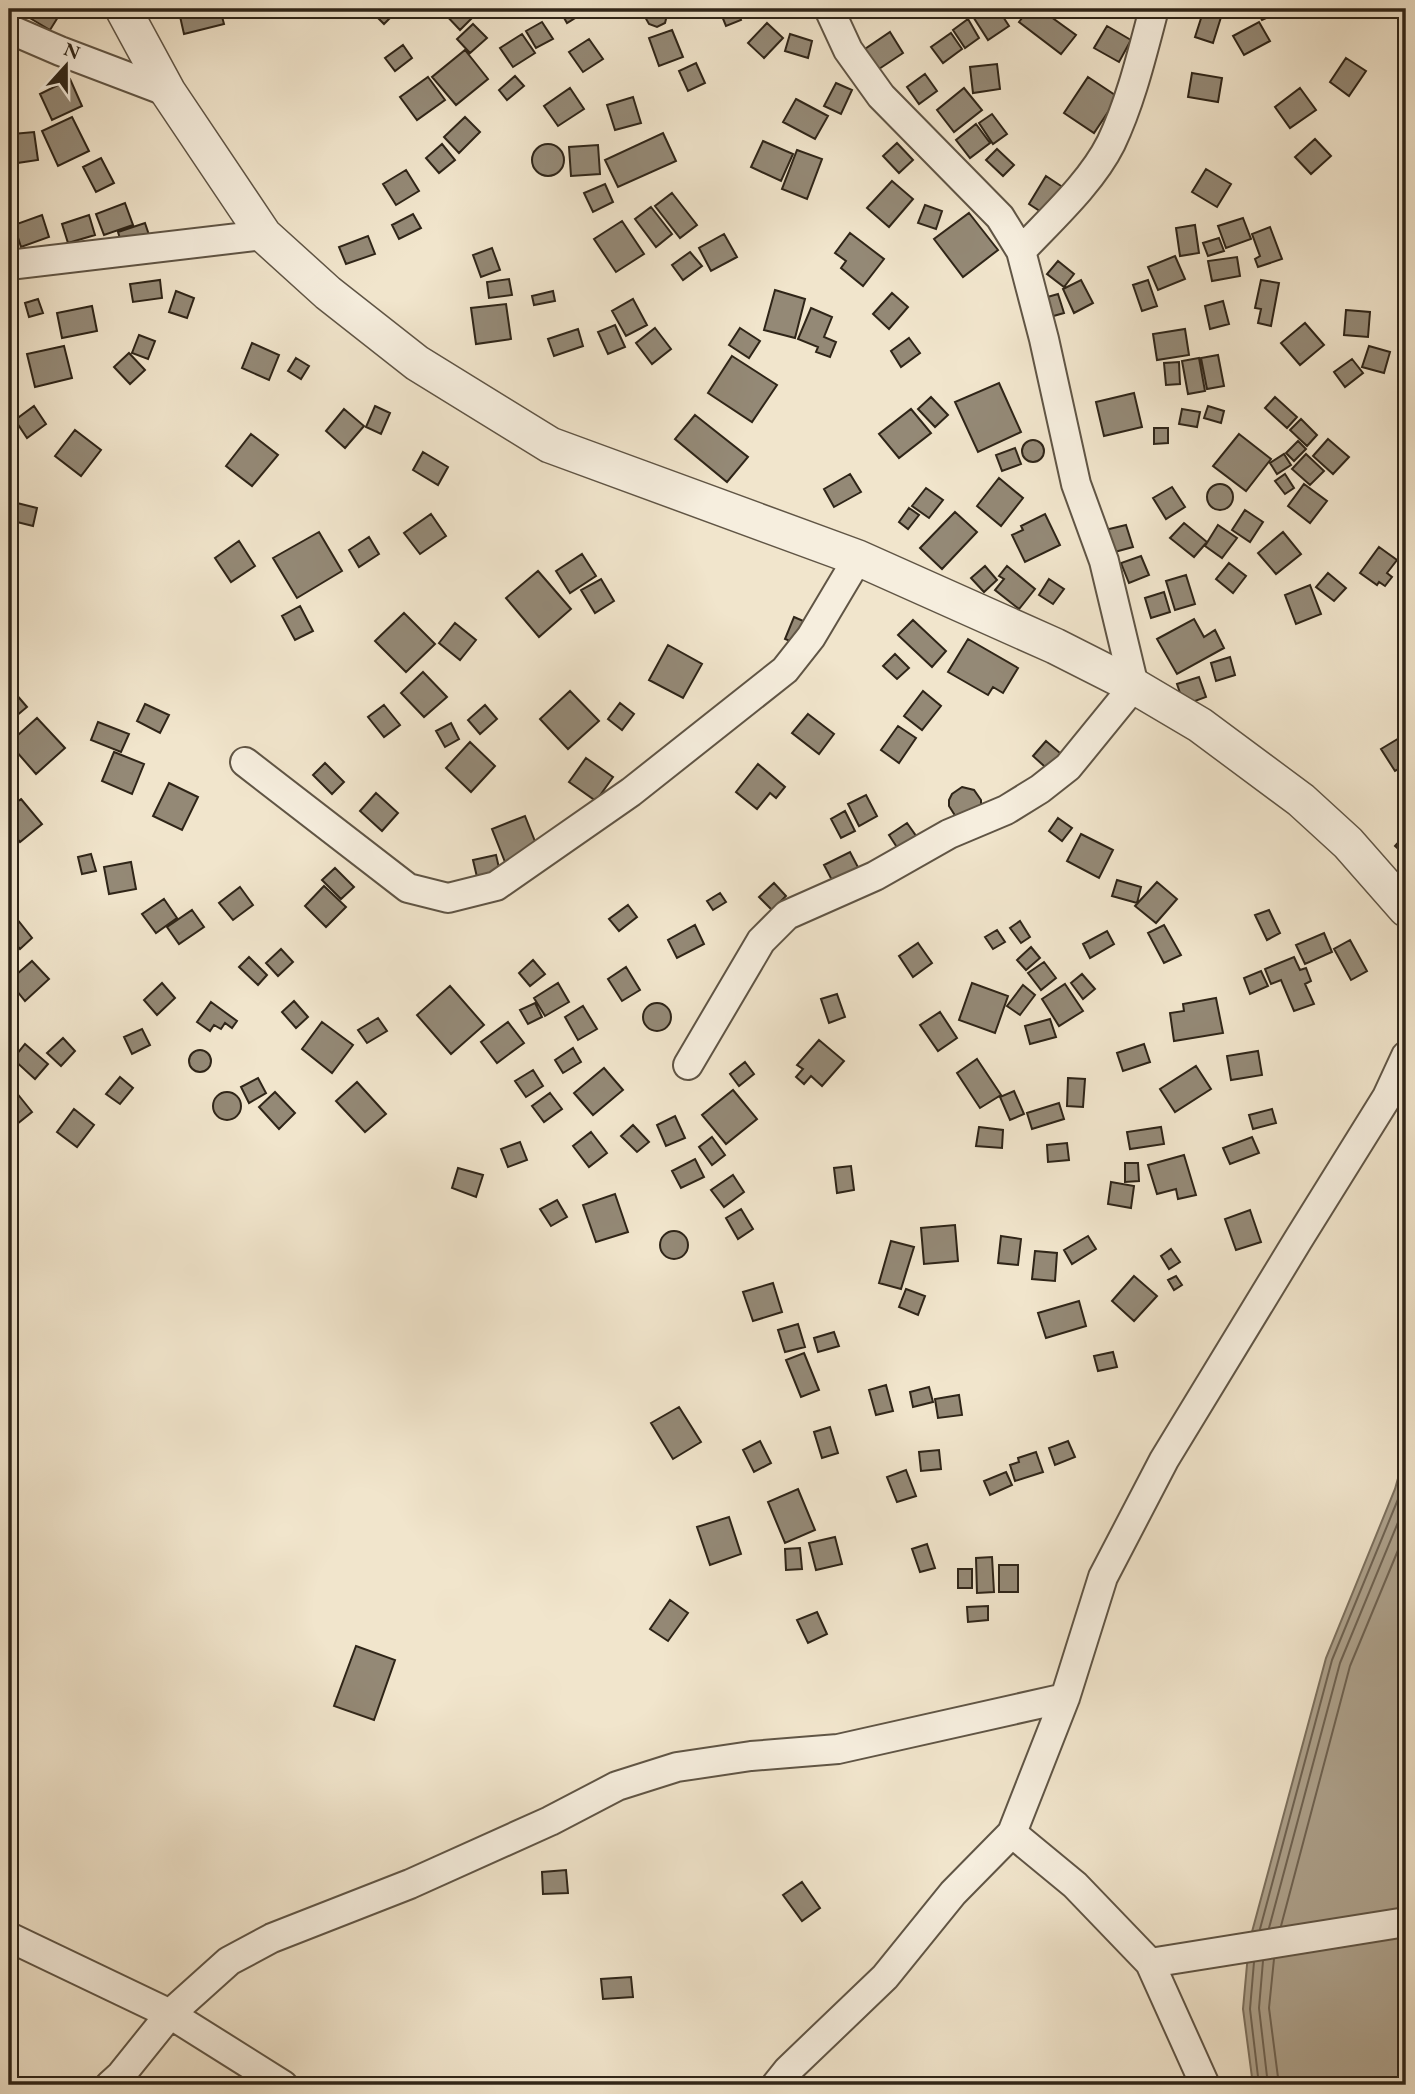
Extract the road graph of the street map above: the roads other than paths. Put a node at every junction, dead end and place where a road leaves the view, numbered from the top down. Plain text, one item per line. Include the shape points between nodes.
1 (123, 9) edge
2 (829, 9) edge
3 (1154, 9) edge
4 (9, 29) edge
5 (168, 92) junction
6 (264, 235) junction
7 (1021, 251) junction
8 (9, 265) edge
9 (858, 558) junction
10 (1134, 686) junction
11 (245, 762) dead end
12 (1406, 909) edge
13 (1406, 1056) edge
14 (688, 1065) dead end
15 (1065, 1698) junction
16 (1012, 1833) junction
17 (1406, 1922) edge
18 (9, 1937) edge
19 (1150, 1963) junction
20 (170, 2014) junction
21 (110, 2085) edge
22 (282, 2085) edge
23 (776, 2085) edge
24 (1205, 2085) edge

1 - 5 street
2 - 7 street via 848,50 881,96 1000,217
3 - 7 street via 1136,76 1110,144 1080,188
4 - 5 street
5 - 6 street
6 - 8 street
6 - 9 street via 417,363 550,445
7 - 10 street via 1076,484 1104,561
9 - 10 street
9 - 11 street via 811,638 785,670 631,792 496,886 448,898 408,888
10 - 12 street via 1200,725 1301,800
10 - 14 street via 1068,767 1040,789 874,876 787,915 761,941
13 - 15 street via 1387,1097 1164,1460 1103,1577
15 - 16 street
15 - 20 street via 838,1749 677,1768 617,1786 410,1884 272,1938 229,1961
16 - 19 street via 1074,1885
16 - 23 street via 953,1893 885,1977
17 - 19 street
18 - 20 street
19 - 24 street
20 - 21 street
20 - 22 street

